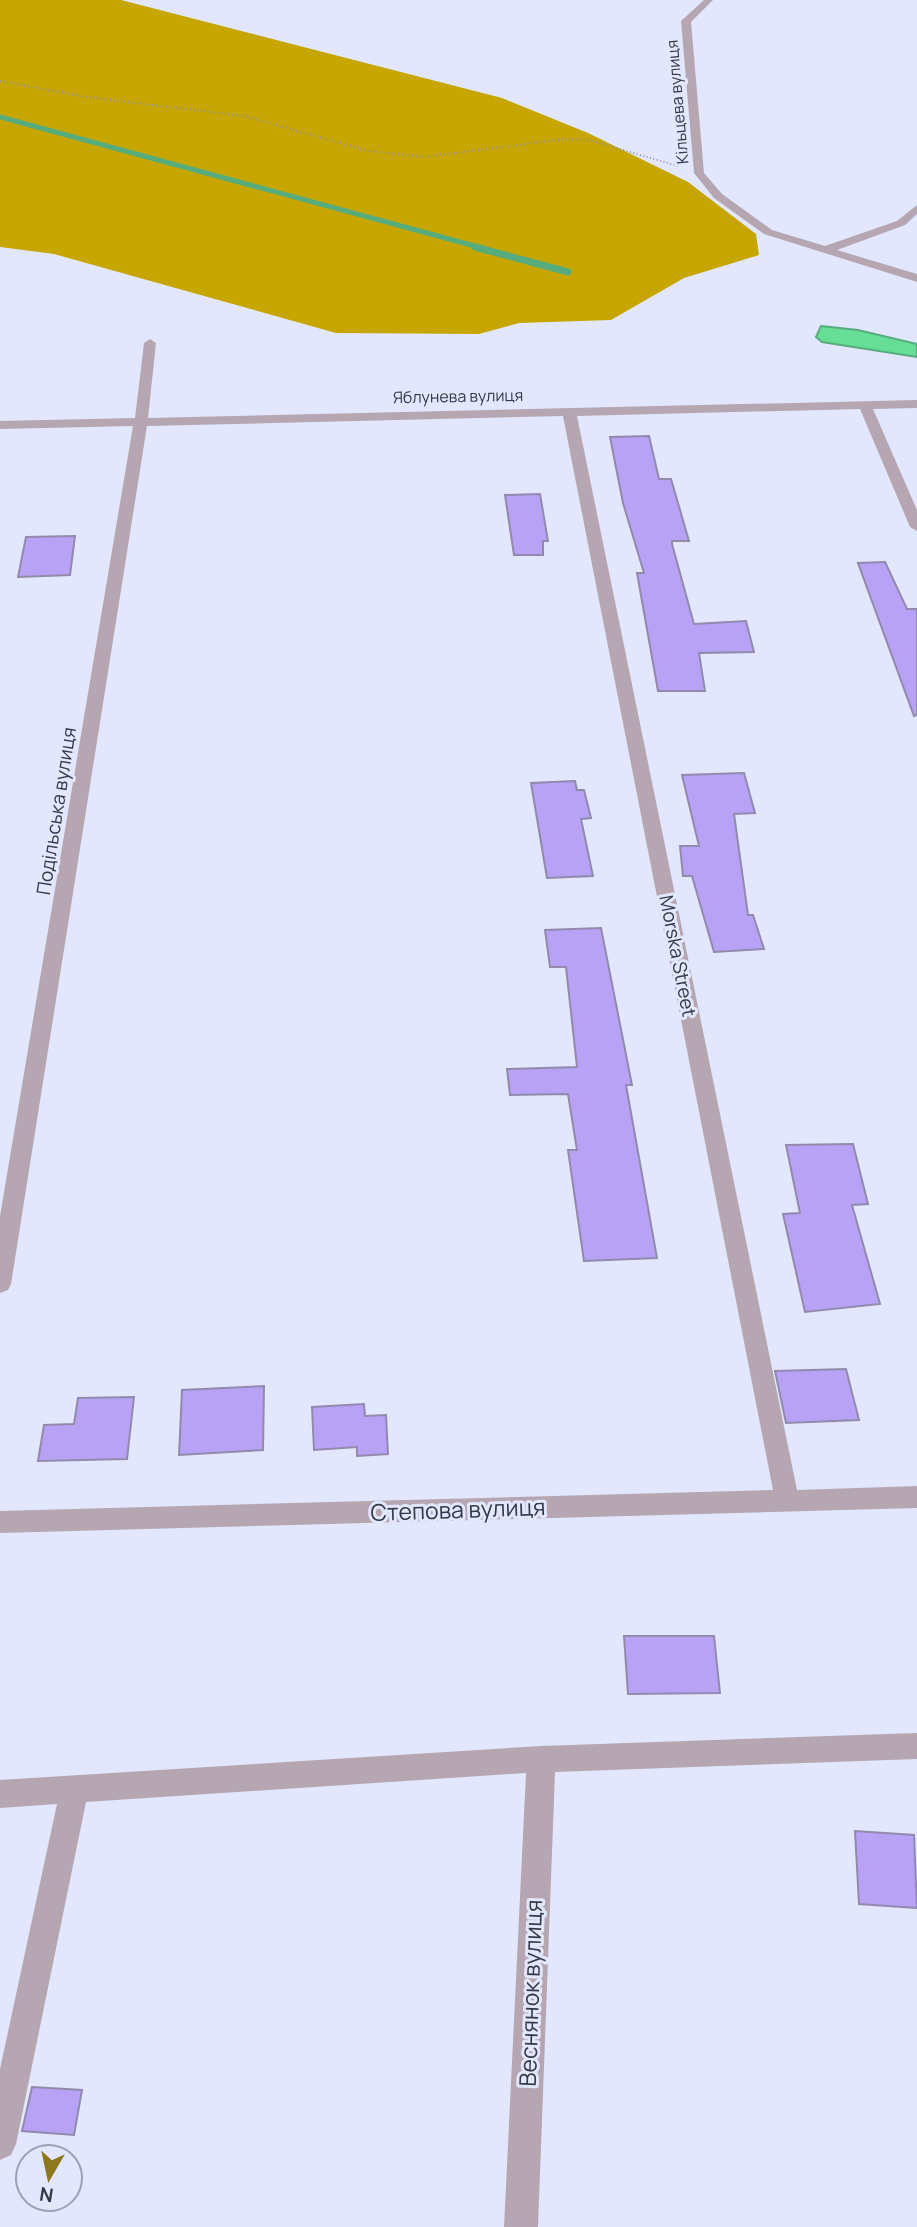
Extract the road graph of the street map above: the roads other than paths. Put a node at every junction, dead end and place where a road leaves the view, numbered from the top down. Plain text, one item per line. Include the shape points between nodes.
1 (709, 0) edge
2 (917, 208) edge
3 (828, 250) junction
4 (917, 278) edge
5 (150, 344) dead end
6 (917, 404) edge
7 (865, 405) junction
8 (569, 411) junction
9 (141, 420) junction
10 (0, 425) edge
11 (917, 527) edge
12 (0, 1284) edge
13 (917, 1497) edge
14 (787, 1500) junction
15 (0, 1522) edge
16 (917, 1746) edge
17 (541, 1759) junction
18 (74, 1790) junction
19 (0, 1794) edge
20 (0, 2144) edge
21 (521, 2227) edge

1 - 3 street, Кільцева вулиця via 686,21 699,173 718,196 768,232
2 - 3 street via 901,222
3 - 4 street, Кільцева вулиця
5 - 9 street, Подільська вулиця
6 - 7 street, Яблунева вулиця
7 - 8 street, Яблунева вулиця
7 - 11 street
8 - 9 street, Яблунева вулиця
8 - 14 street, Morska Street
9 - 10 street, Яблунева вулиця
9 - 12 street, Подільська вулиця
13 - 14 street, Степова вулиця
14 - 15 street, Степова вулиця
16 - 17 street
17 - 18 street
17 - 21 street, Веснянок вулиця
18 - 19 street
18 - 20 street

